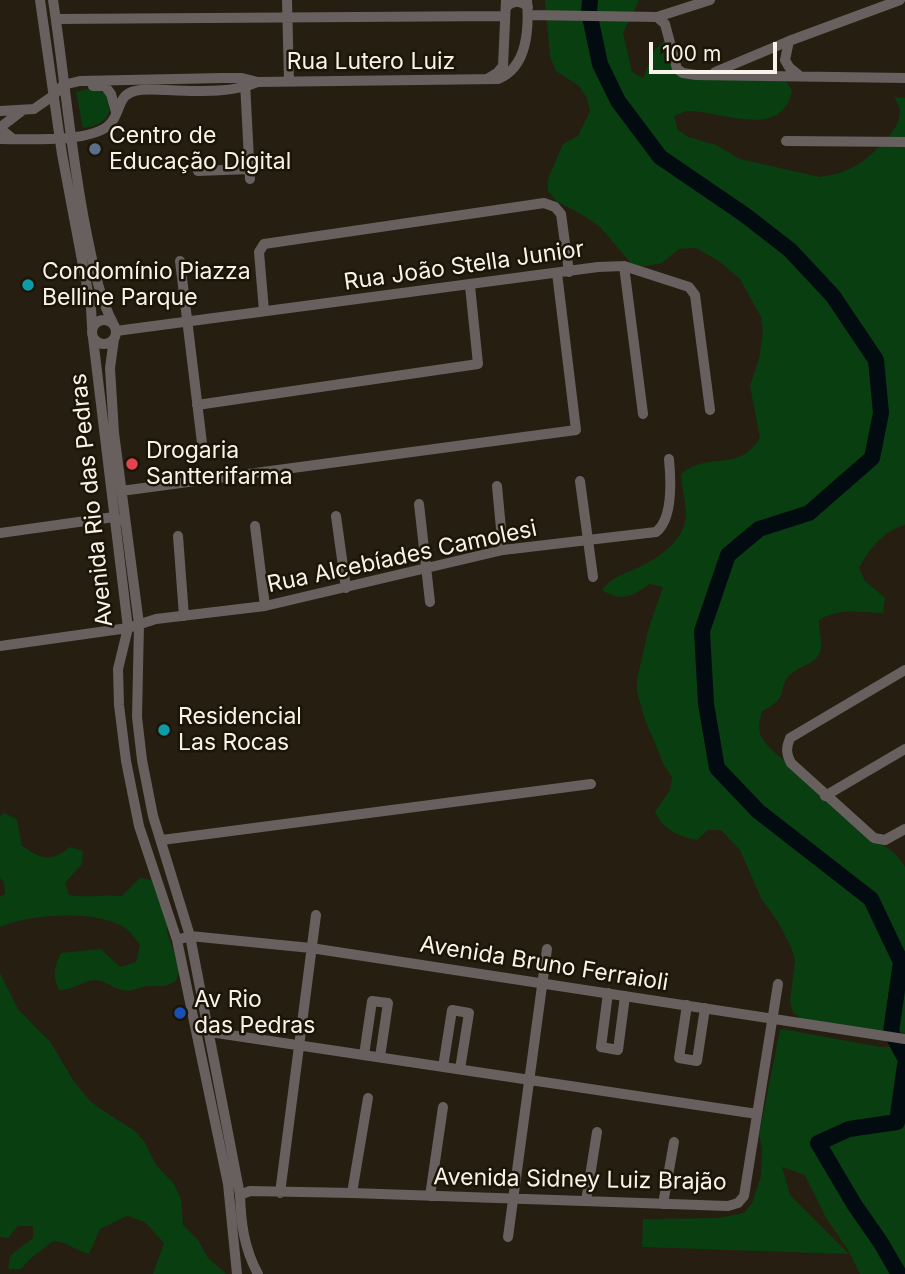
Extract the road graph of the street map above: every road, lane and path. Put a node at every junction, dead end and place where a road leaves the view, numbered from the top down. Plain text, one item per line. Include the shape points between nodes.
1 (40, 0) edge
2 (53, 0) edge
3 (287, 0) edge
4 (671, 0) edge
5 (710, 0) edge
6 (900, 0) edge
7 (506, 11) edge
8 (527, 12) edge
9 (668, 13) junction
10 (287, 17) junction
11 (657, 17) junction
12 (56, 19) junction
13 (789, 41) junction
14 (905, 72) edge
15 (711, 74) junction
16 (801, 76) junction
17 (905, 78) edge
18 (887, 79) junction
19 (483, 80) junction
20 (80, 81) junction
21 (289, 81) junction
22 (245, 83) junction
23 (64, 85) junction
24 (54, 95) junction
25 (23, 110) junction
26 (0, 111) edge
27 (116, 113) junction
28 (60, 138) junction
29 (71, 138) junction
30 (0, 139) edge
31 (13, 139) junction
32 (786, 141) dead end
33 (905, 142) edge
34 (198, 171) dead end
35 (180, 261) dead end
36 (624, 266) junction
37 (557, 272) junction
38 (569, 272) junction
39 (470, 286) junction
40 (264, 311) junction
41 (187, 322) junction
42 (114, 331) junction
43 (93, 333) junction
44 (197, 405) junction
45 (710, 410) dead end
46 (643, 414) dead end
47 (202, 443) dead end
48 (670, 462) dead end
49 (580, 481) dead end
50 (497, 486) dead end
51 (121, 491) junction
52 (419, 504) dead end
53 (336, 516) dead end
54 (114, 517) junction
55 (255, 526) dead end
56 (0, 533) edge
57 (178, 536) dead end
58 (127, 538) junction
59 (588, 541) junction
60 (503, 550) junction
61 (425, 568) junction
62 (593, 577) dead end
63 (346, 588) junction
64 (430, 602) dead end
65 (265, 606) junction
66 (184, 616) junction
67 (139, 624) junction
68 (128, 628) junction
69 (0, 646) edge
70 (905, 670) edge
71 (905, 749) edge
72 (591, 784) dead end
73 (825, 796) junction
74 (905, 829) edge
75 (162, 841) junction
76 (316, 915) dead end
77 (190, 936) junction
78 (177, 940) junction
79 (311, 947) junction
80 (547, 949) dead end
81 (543, 983) junction
82 (778, 984) dead end
83 (608, 993) junction
84 (625, 996) junction
85 (687, 1005) junction
86 (705, 1008) junction
87 (772, 1018) junction
88 (210, 1032) junction
89 (905, 1039) edge
90 (299, 1045) junction
91 (363, 1055) junction
92 (380, 1057) junction
93 (443, 1067) junction
94 (460, 1069) junction
95 (529, 1080) junction
96 (368, 1098) dead end
97 (443, 1107) dead end
98 (757, 1114) junction
99 (597, 1132) dead end
100 (674, 1142) dead end
101 (352, 1192) junction
102 (280, 1193) junction
103 (240, 1195) junction
104 (430, 1196) junction
105 (513, 1200) junction
106 (586, 1201) junction
107 (663, 1204) junction
108 (508, 1237) dead end
109 (237, 1274) edge
110 (258, 1274) edge

1 - 24 street, Avenida Rio das Pedras
2 - 12 street, Avenida Rio das Pedras
3 - 10 street
4 - 9 street
5 - 9 street
6 - 13 street
7 - 8 street via 517,0 524,2
7 - 8 street via 516,29
7 - 10 street
7 - 19 street via 503,66
8 - 11 street
8 - 19 street via 525,42 515,67 508,75
9 - 11 street
10 - 12 street
10 - 21 street
11 - 15 street via 665,24 677,69
12 - 23 street, Avenida Rio das Pedras
13 - 15 street
13 - 16 street via 785,60
14 - 18 street
15 - 16 street
16 - 18 street
17 - 18 street
19 - 21 street, Rua Lutero Luiz
20 - 22 street, Rua Lutero Luiz
20 - 23 street, Rua Lutero Luiz
20 - 27 street via 105,86
21 - 22 street, Rua Lutero Luiz
22 - 27 street, Rua Lutero Luiz via 207,91 135,91 120,102
22 - 34 street via 249,174
23 - 24 street
23 - 29 street, Avenida Rio das Pedras
24 - 25 street via 39,107
24 - 28 street, Avenida Rio das Pedras
25 - 26 street
25 - 31 street via 2,125
27 - 29 street, Rua Lutero Luiz via 103,129
28 - 29 street, Rua Lutero Luiz
28 - 31 street, Rua Lutero Luiz
28 - 43 street, Avenida Rio das Pedras
29 - 42 street, Avenida Rio das Pedras via 91,255
30 - 31 street, Rua Lutero Luiz
32 - 33 street
35 - 41 street
36 - 38 street, Rua João Stella Junior
36 - 45 street, Rua João Stella Junior via 689,287 695,295
36 - 46 street
37 - 38 street, Rua João Stella Junior
37 - 39 street, Rua João Stella Junior
37 - 51 street via 576,430
38 - 40 street via 561,214 544,203 264,244 259,252
39 - 40 street, Rua João Stella Junior
39 - 44 street via 478,364
40 - 41 street, Rua João Stella Junior
41 - 42 street, Rua João Stella Junior
41 - 44 street
42 - 43 street via 103,344
42 - 43 street via 101,320
42 - 51 street, Avenida Rio das Pedras via 110,368
43 - 54 street, Avenida Rio das Pedras
44 - 47 street
48 - 59 street, Rua Alcebíades Camolesi via 664,526 647,535
49 - 59 street
50 - 60 street
51 - 58 street, Avenida Rio das Pedras
52 - 61 street
53 - 63 street
54 - 56 street
54 - 58 street
54 - 68 street, Avenida Rio das Pedras
55 - 65 street
57 - 66 street
58 - 67 street, Avenida Rio das Pedras
59 - 60 street, Rua Alcebíades Camolesi
59 - 62 street
60 - 61 street, Rua Alcebíades Camolesi
61 - 63 street, Rua Alcebíades Camolesi
61 - 64 street
63 - 65 street, Rua Alcebíades Camolesi
65 - 66 street, Rua Alcebíades Camolesi
66 - 67 street, Rua Alcebíades Camolesi
67 - 68 street, Rua Alcebíades Camolesi
67 - 75 street, Avenida Rio das Pedras via 137,717 153,816
68 - 69 street, Rua Alcebíades Camolesi
68 - 78 street, Avenida Rio das Pedras via 118,669 126,761 139,826
70 - 73 street via 790,738 786,747 791,763
71 - 73 street
72 - 75 street
73 - 74 street via 874,838 885,841
75 - 77 street, Avenida Rio das Pedras
76 - 79 street
77 - 78 street, Avenida Bruno Ferraioli
77 - 79 street, Avenida Bruno Ferraioli
77 - 88 street, Avenida Rio das Pedras
78 - 109 street, Avenida Rio das Pedras via 228,1184
79 - 81 street, Avenida Bruno Ferraioli
79 - 90 street
80 - 81 street
81 - 83 street, Avenida Bruno Ferraioli
81 - 95 street
82 - 87 street, Avenida Sidney Luiz Brajão
83 - 84 street, Avenida Bruno Ferraioli
83 - 84 street via 600,1047 618,1050
84 - 85 street, Avenida Bruno Ferraioli
85 - 86 street, Avenida Bruno Ferraioli
85 - 86 street via 679,1058 697,1060
86 - 87 street, Avenida Bruno Ferraioli
87 - 89 street, Avenida Bruno Ferraioli
87 - 98 street, Avenida Sidney Luiz Brajão
88 - 90 street
88 - 103 street, Avenida Rio das Pedras
90 - 91 street
90 - 102 street
91 - 92 street
91 - 92 street via 372,1000 388,1003
92 - 93 street
93 - 94 street
93 - 94 street via 452,1010 469,1013
94 - 95 street
95 - 98 street
95 - 105 street
96 - 101 street
97 - 104 street
98 - 107 street, Avenida Sidney Luiz Brajão via 744,1196 738,1203
99 - 106 street
100 - 107 street
101 - 102 street, Avenida Sidney Luiz Brajão
101 - 104 street, Avenida Sidney Luiz Brajão
102 - 103 street, Avenida Sidney Luiz Brajão
103 - 110 street, Avenida Rio das Pedras via 243,1237
104 - 105 street, Avenida Sidney Luiz Brajão
105 - 106 street, Avenida Sidney Luiz Brajão
105 - 108 street
106 - 107 street, Avenida Sidney Luiz Brajão

